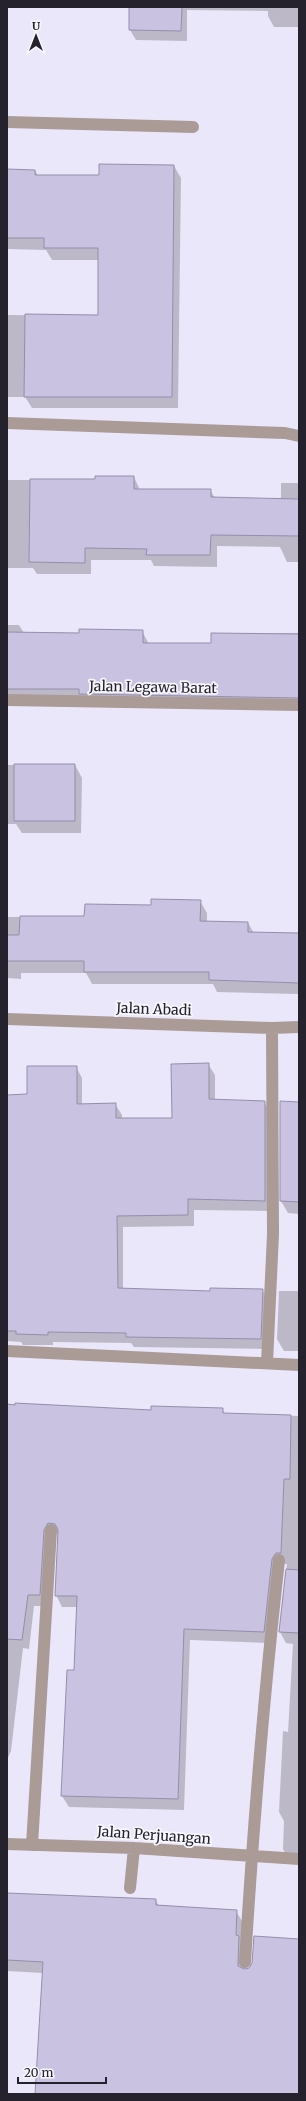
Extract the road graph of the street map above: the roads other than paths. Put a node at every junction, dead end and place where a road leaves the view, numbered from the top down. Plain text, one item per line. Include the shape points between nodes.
1 (7, 122) edge
2 (193, 127) dead end
3 (7, 423) edge
4 (299, 436) edge
5 (7, 700) edge
6 (299, 705) edge
7 (7, 1019) edge
8 (299, 1027) edge
9 (272, 1028) junction
10 (7, 1351) edge
11 (267, 1363) junction
12 (299, 1364) edge
13 (51, 1530) dead end
14 (279, 1560) dead end
15 (7, 1844) edge
16 (32, 1845) junction
17 (134, 1848) junction
18 (251, 1857) junction
19 (299, 1859) edge
20 (130, 1888) dead end
21 (245, 1962) dead end

1 - 2 street
3 - 4 street via 285,433
5 - 6 street, Jalan Legawa Barat
7 - 9 street, Jalan Abadi
8 - 9 street, Jalan Abadi
9 - 11 street via 273,1234
10 - 11 street
11 - 12 street
13 - 16 street
14 - 18 street via 266,1673
15 - 16 street, Jalan Perjuangan
16 - 17 street, Jalan Perjuangan
17 - 18 street, Jalan Perjuangan
17 - 20 street
18 - 19 street, Jalan Perjuangan
18 - 21 street

